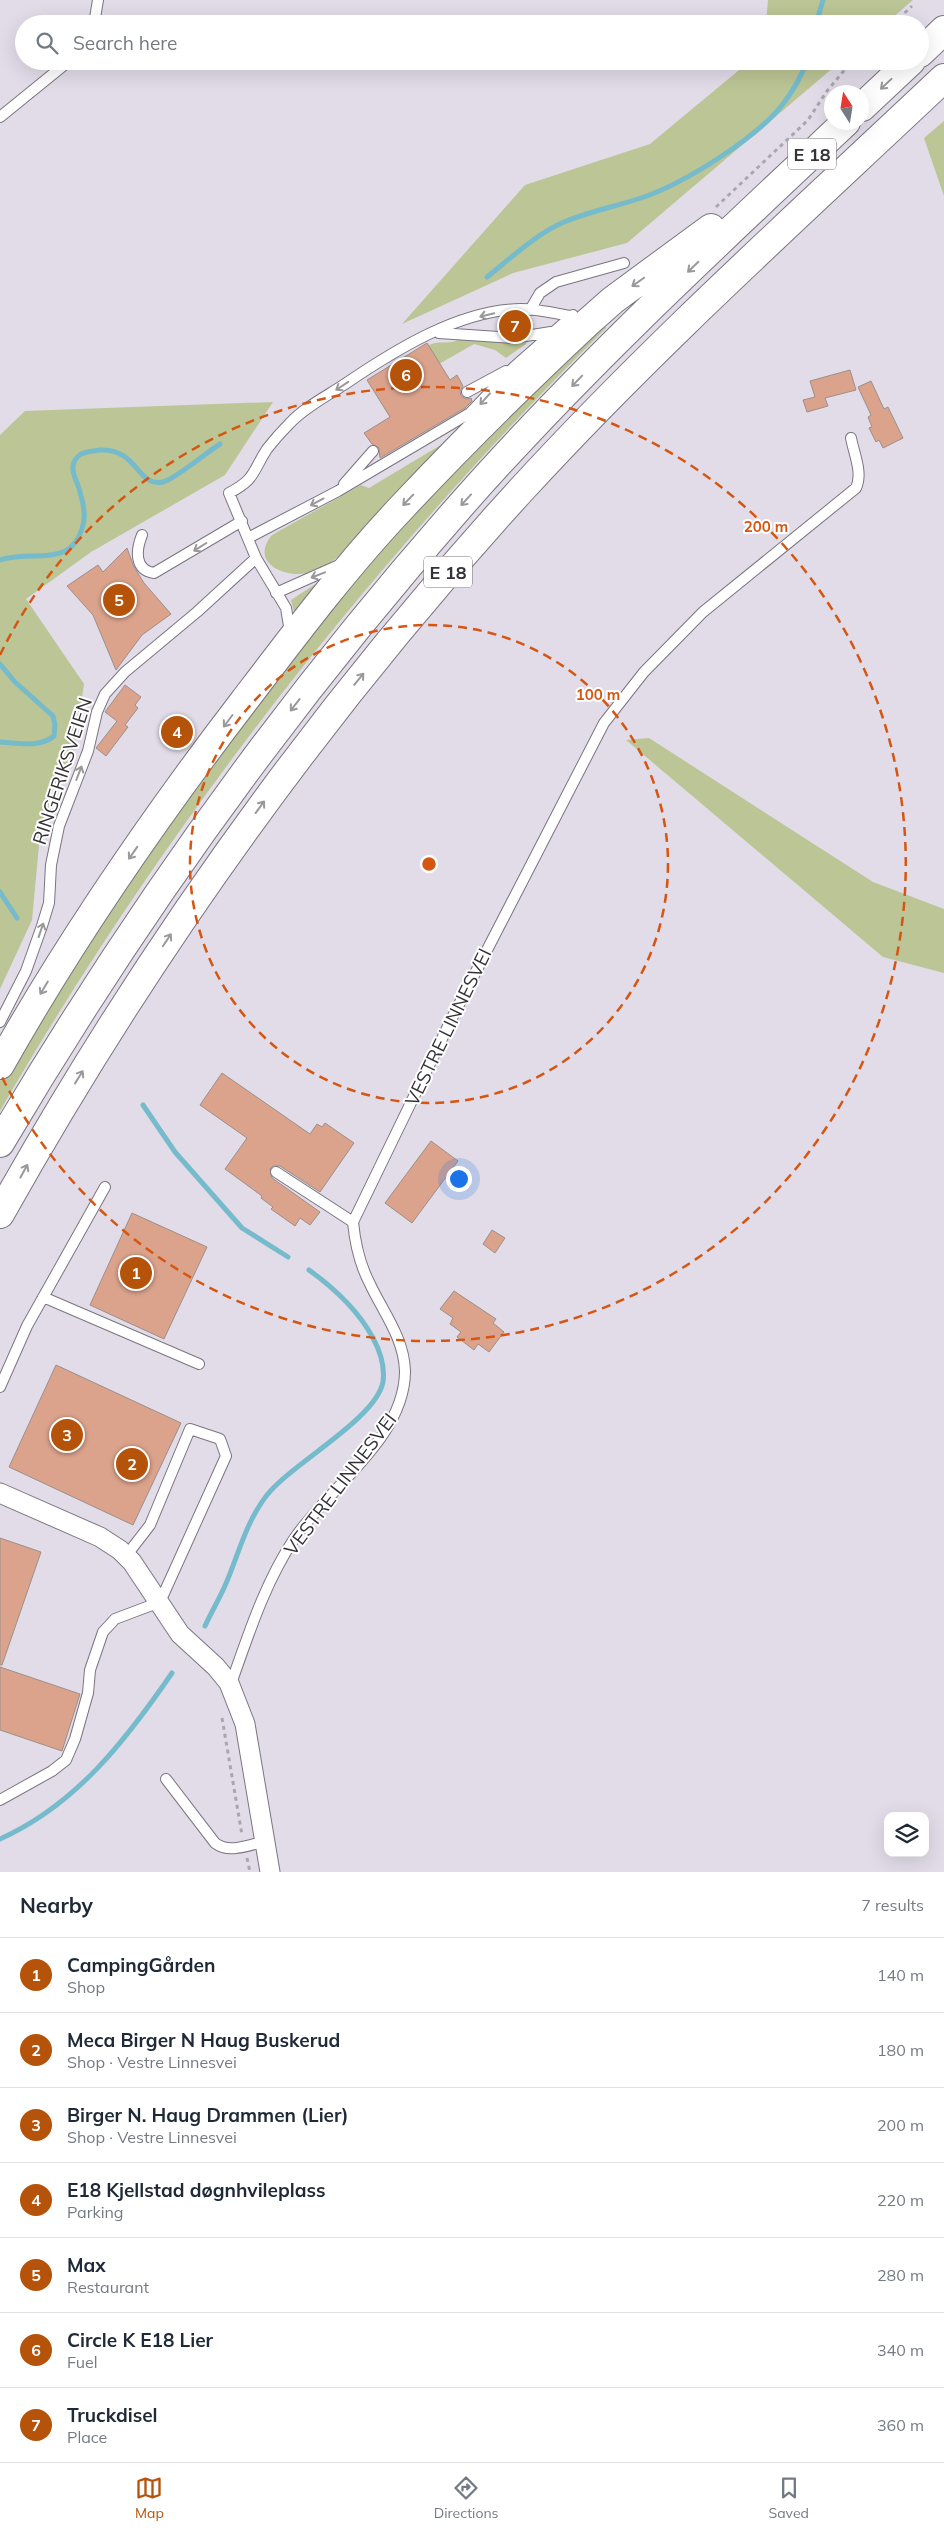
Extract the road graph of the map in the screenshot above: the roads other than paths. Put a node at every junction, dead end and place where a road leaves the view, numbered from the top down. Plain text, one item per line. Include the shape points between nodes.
1 (98, 0) edge
2 (96, 15) edge
3 (58, 70) edge
4 (902, 70) edge
5 (935, 87) edge
6 (869, 101) edge
7 (0, 117) edge
8 (837, 130) edge
9 (779, 185) junction
10 (624, 263) dead end
11 (613, 300) junction
12 (530, 310) junction
13 (570, 316) junction
14 (552, 331) junction
15 (434, 332) junction
16 (514, 367) junction
17 (467, 392) dead end
18 (851, 438) dead end
19 (373, 451) dead end
20 (338, 491) junction
21 (242, 521) junction
22 (142, 535) dead end
23 (248, 538) junction
24 (359, 555) junction
25 (256, 558) junction
26 (276, 593) junction
27 (290, 640) junction
28 (0, 1022) edge
29 (0, 1065) edge
30 (0, 1143) edge
31 (276, 1172) dead end
32 (105, 1187) dead end
33 (0, 1214) edge
34 (353, 1222) junction
35 (43, 1297) junction
36 (199, 1364) dead end
37 (0, 1387) edge
38 (0, 1493) edge
39 (126, 1556) junction
40 (160, 1602) junction
41 (229, 1683) junction
42 (166, 1780) dead end
43 (0, 1800) edge
44 (266, 1841) junction
45 (270, 1872) edge

1 - 2 lane
3 - 7 lane
4 -> 6 highway
33 -> 5 highway, E 18 via 53,1118 183,917 280,780 380,653 491,524 627,379
8 - 9 highway, E 18
9 -> 11 highway, E 18 via 725,216
9 -> 30 highway, E 18 via 540,420 463,503 354,630 254,758 162,887 81,1009
10 - 12 lane via 551,285 540,293
11 - 13 lane
11 -> 24 highway, E 18 via 462,445
12 - 13 lane
12 -> 15 lane via 484,315
13 - 14 lane
14 - 15 lane via 513,338
14 - 16 lane
15 -> 21 lane via 386,356 305,410 278,436 266,450 253,476 244,486 229,493
16 - 17 lane
16 -> 20 lane via 470,413
18 - 34 lane, VESTRE LINNESVEI via 860,481 856,488 703,612 644,672 604,723 452,1018
19 - 20 lane
20 -> 23 lane
21 -> 22 lane via 154,573 144,570 139,563 137,553
21 - 23 lane
23 - 25 lane
24 -> 26 lane
24 - 27 highway, E 18
25 - 26 lane
28 -> 25 lane, RINGERIKSVEIEN via 26,970 42,926 49,903 51,865 59,826 88,750 102,700 125,672
26 - 27 lane via 289,618
27 -> 29 highway, E 18 via 108,888 46,984
31 - 34 lane
32 - 35 lane
34 - 41 lane, VESTRE LINNESVEI via 358,1254 369,1283 402,1350 405,1371 401,1399 380,1438 295,1538 275,1572
35 - 36 lane
35 - 37 lane
38 - 39 street via 100,1537
39 - 40 street
39 - 40 lane via 150,1525 190,1429 220,1439 226,1456
40 - 41 street via 180,1634
40 - 43 lane via 115,1619 103,1632 90,1670 88,1693 75,1739 66,1760
41 - 44 street via 245,1724
42 - 44 lane via 222,1848
44 - 45 street

